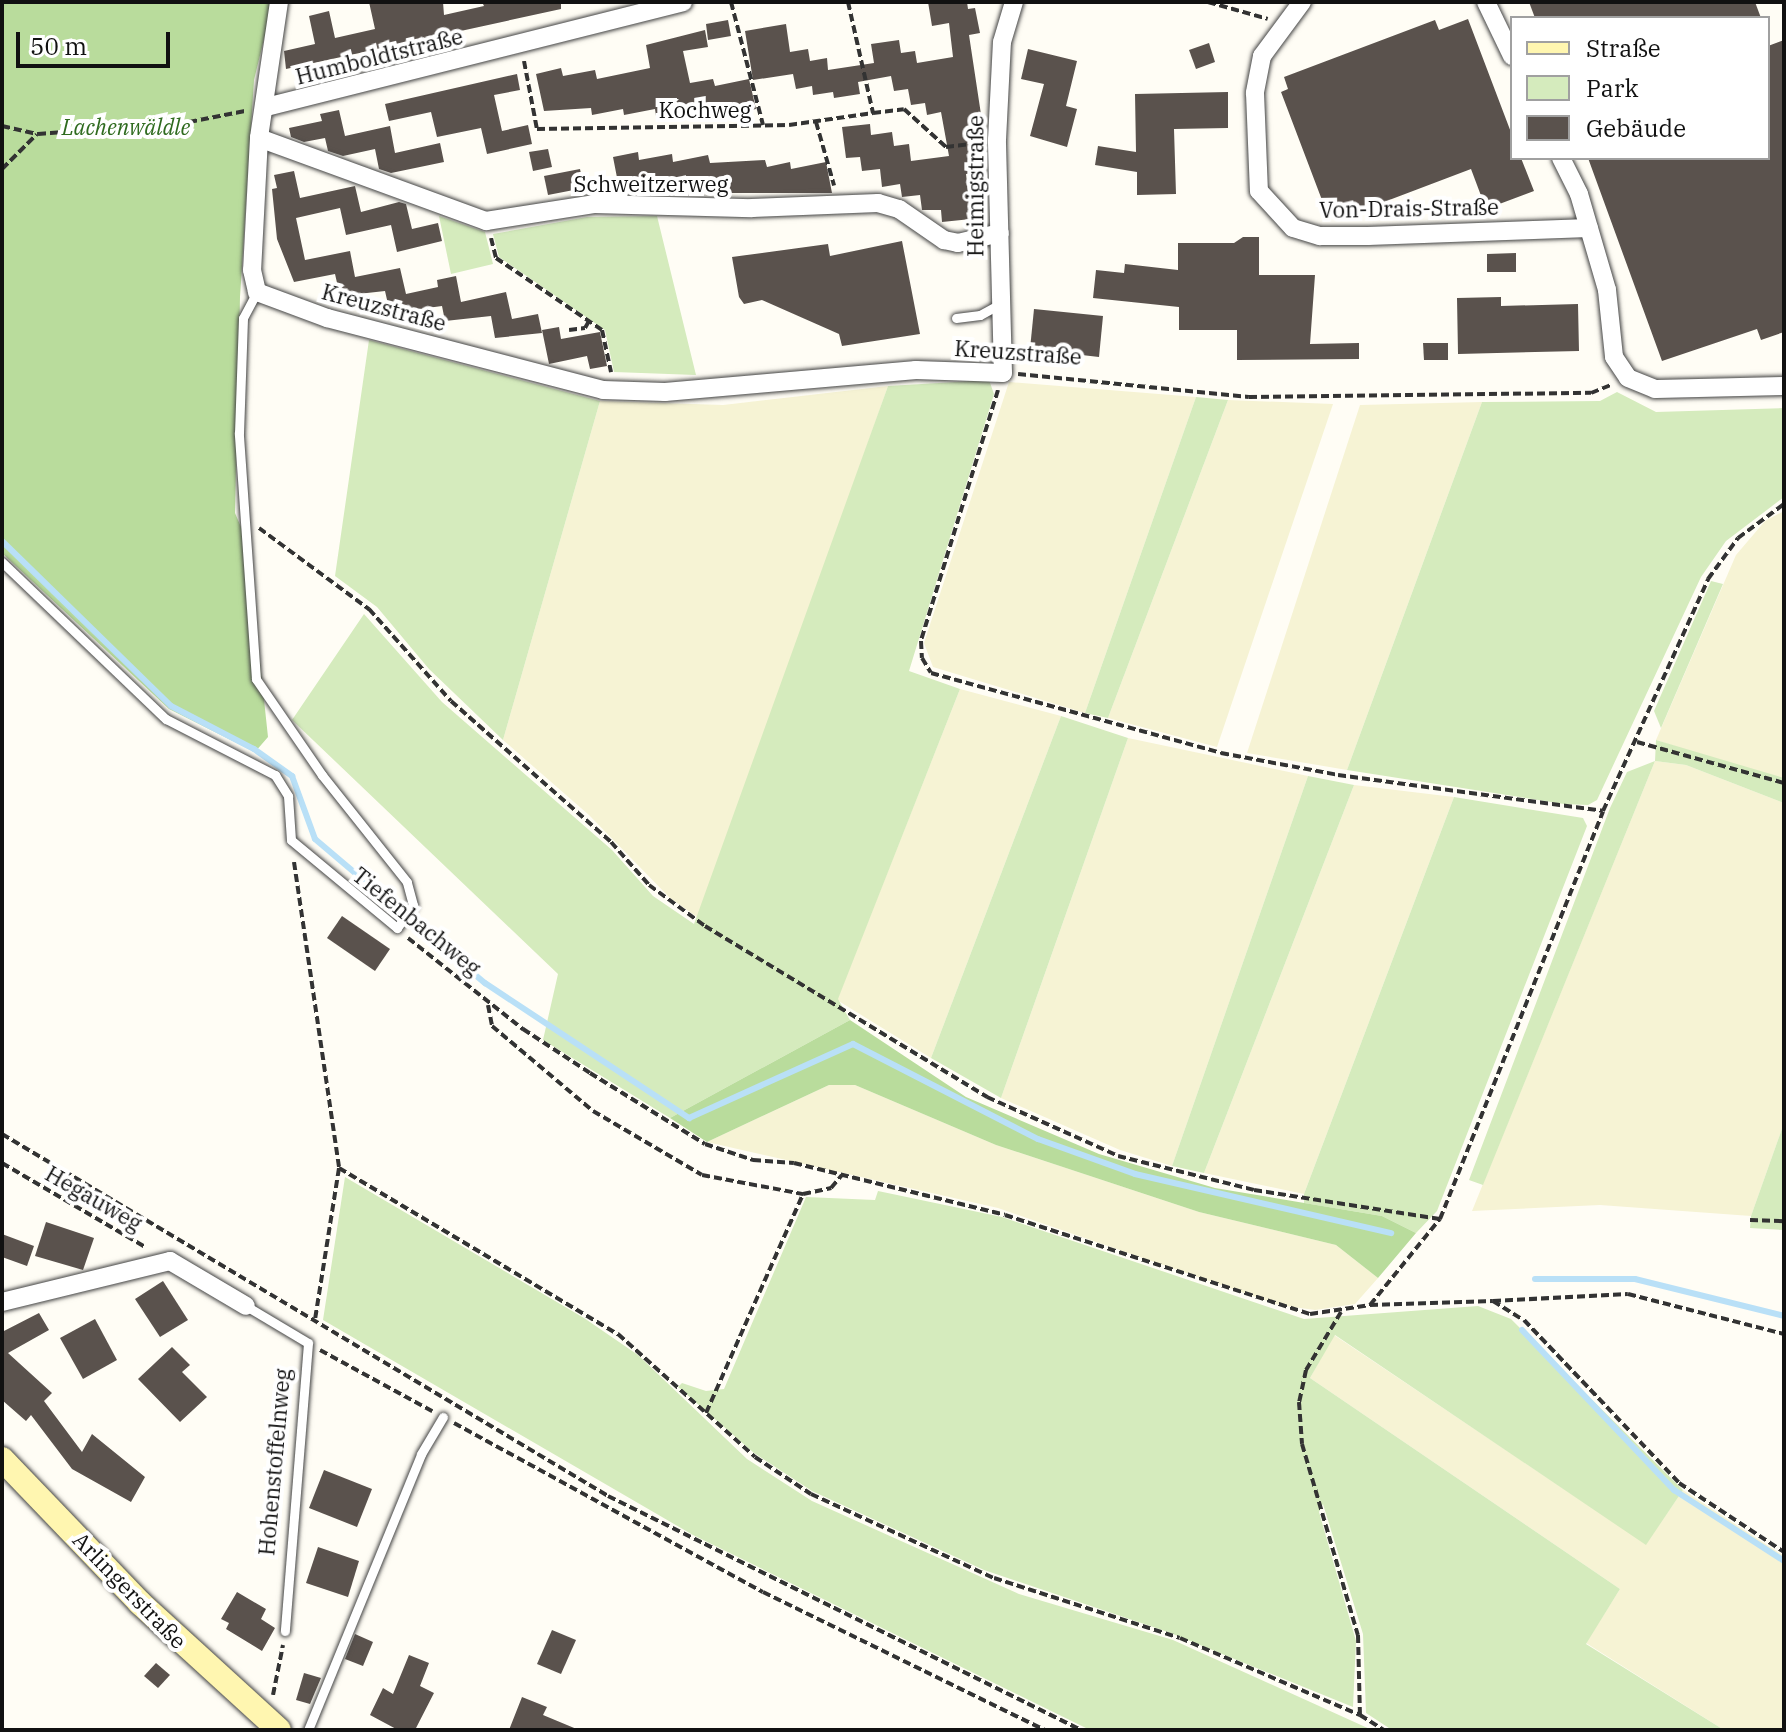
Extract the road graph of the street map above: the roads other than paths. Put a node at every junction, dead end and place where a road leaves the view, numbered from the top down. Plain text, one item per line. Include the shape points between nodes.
1 (279, 2) edge
2 (683, 2) edge
3 (1302, 2) edge
4 (1486, 2) edge
5 (1007, 5) edge
6 (1510, 52) edge
7 (266, 107) junction
8 (259, 138) junction
9 (1562, 160) edge
10 (1589, 228) junction
11 (1000, 233) junction
12 (257, 292) junction
13 (1000, 304) junction
14 (956, 318) dead end
15 (1003, 373) joint
16 (1784, 386) edge
17 (2, 562) edge
18 (2, 1302) edge
19 (246, 1306) joint
20 (443, 1417) road end
21 (2, 1459) edge
22 (285, 1631) road end
23 (271, 1723) edge
24 (308, 1730) edge

1 - 7 street
2 - 7 street, Humboldtstraße
3 - 10 street, Von-Drais-Straße via 1262,56 1255,93 1259,191 1293,228 1320,236
4 - 6 street
5 - 11 street, Heimigstraße via 997,140
7 - 8 street
8 - 11 street, Schweitzerweg via 486,221 594,204 752,208 878,203 899,209 944,240 958,243
8 - 12 street via 252,270
9 - 10 street
10 - 16 street via 1607,290 1614,357 1628,378 1655,389
11 - 13 street, Heimigstraße
12 - 15 street, Kreuzstraße via 327,318 615,390 916,370
12 - 17 lane, Tiefenbachweg via 243,318 242,510 256,679 322,775 407,882 413,905 397,928 291,840 288,796 275,775 166,719
13 - 14 lane via 980,315
13 - 15 street, Heimigstraße
18 - 19 street, Hohenstoffelnweg via 170,1261
19 - 22 lane, Hohenstoffelnweg via 308,1343
20 - 24 lane via 421,1454
21 - 23 main road, Arlingerstraße via 140,1603

